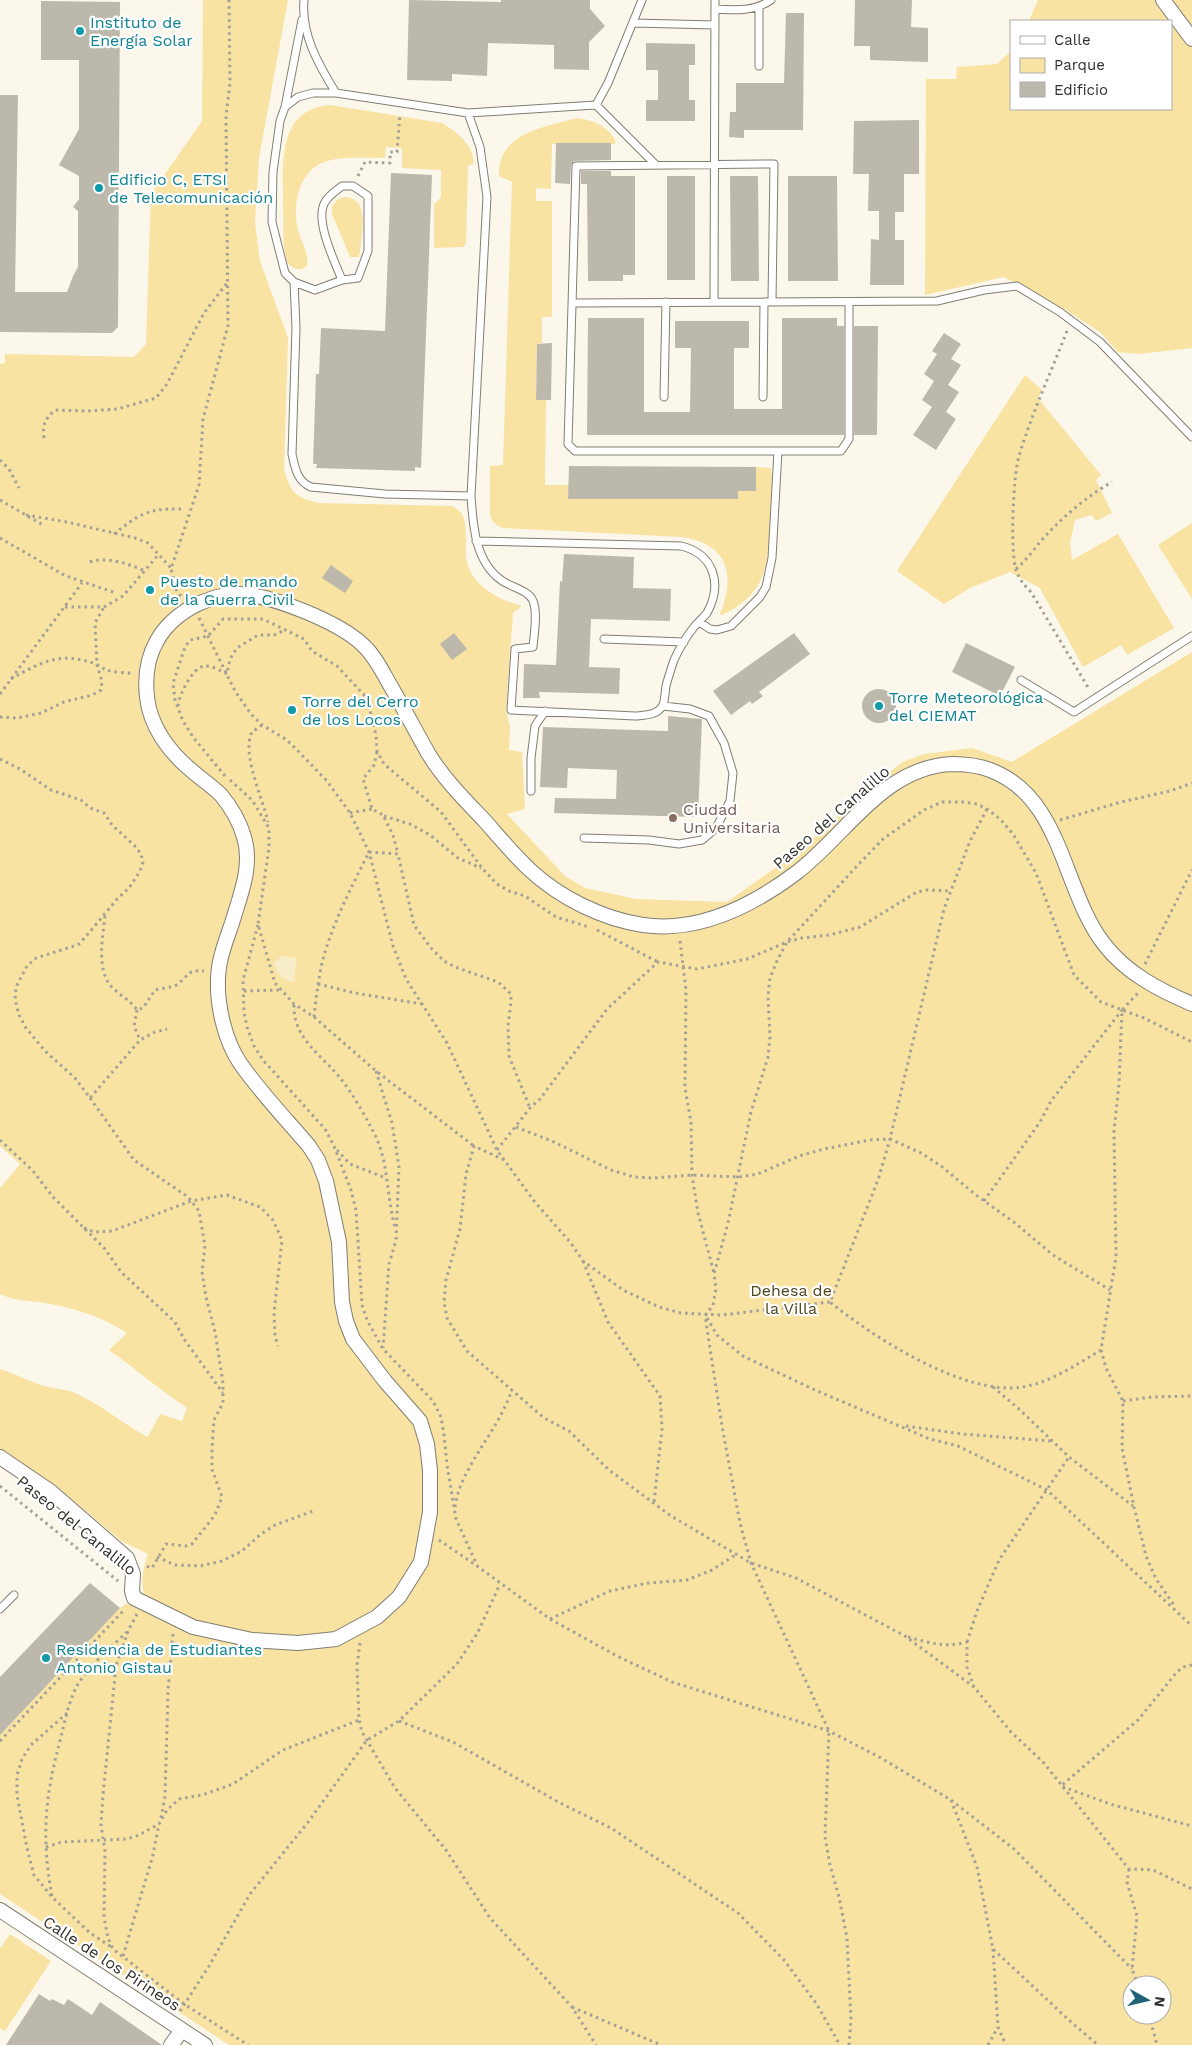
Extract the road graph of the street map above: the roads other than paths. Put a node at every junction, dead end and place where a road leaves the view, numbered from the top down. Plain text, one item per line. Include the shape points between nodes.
1 (304, 0) edge
2 (642, 0) edge
3 (715, 0) edge
4 (771, 0) edge
5 (1163, 0) edge
6 (759, 7) junction
7 (715, 9) junction
8 (303, 17) junction
9 (633, 23) junction
10 (715, 25) junction
11 (1192, 39) edge
12 (759, 66) dead end
13 (336, 93) junction
14 (596, 105) junction
15 (285, 106) junction
16 (468, 113) junction
17 (656, 164) junction
18 (715, 164) junction
19 (342, 280) junction
20 (294, 282) junction
21 (714, 301) junction
22 (666, 302) junction
23 (768, 302) junction
24 (573, 303) junction
25 (849, 303) junction
26 (664, 397) dead end
27 (763, 397) dead end
28 (1192, 437) edge
29 (778, 451) junction
30 (471, 496) junction
31 (476, 541) junction
32 (699, 622) junction
33 (1192, 636) edge
34 (604, 639) dead end
35 (684, 642) junction
36 (1021, 680) dead end
37 (663, 706) junction
38 (545, 711) junction
39 (531, 790) dead end
40 (584, 838) dead end
41 (1192, 1004) edge
42 (0, 1457) edge
43 (14, 1595) dead end
44 (0, 1609) edge
45 (0, 1910) edge
46 (182, 2030) junction
47 (171, 2045) edge
48 (205, 2045) edge

1 - 8 lane
2 - 9 lane
3 - 7 lane
4 - 6 lane
5 - 11 street
6 - 7 lane
6 - 12 lane
7 - 10 lane
8 - 13 lane via 310,44
8 - 15 lane
9 - 10 lane
9 - 14 lane
10 - 18 lane
13 - 15 lane via 313,93 298,97
13 - 16 lane
14 - 16 lane
14 - 17 lane
15 - 20 lane via 273,172 272,222 285,273
16 - 30 lane via 480,147 487,197
17 - 18 lane
17 - 24 lane via 576,166
18 - 21 lane
18 - 23 lane via 774,164
19 - 19 lane via 323,229 322,215 324,203 332,193 342,186 353,186 368,196 368,251 358,278
19 - 20 lane via 315,290
20 - 30 lane via 296,328 292,454 303,484 385,494
21 - 22 lane
21 - 23 lane
22 - 24 lane
22 - 26 lane
23 - 25 lane
23 - 27 lane
24 - 29 lane via 568,444 575,451
25 - 28 lane via 937,301 1017,286 1100,342
25 - 29 lane via 849,438 841,451
29 - 32 lane via 772,558 766,587 731,626 716,630
30 - 31 lane
31 - 32 lane via 681,546 694,549 711,566 714,580 709,608
31 - 38 lane via 484,560 501,580 528,594 534,601 533,647 515,648 511,710
32 - 35 lane
33 - 36 lane via 1074,712
34 - 35 lane
35 - 37 lane via 672,666
37 - 38 lane via 653,714 635,716
37 - 40 lane via 690,709 709,716 724,743 733,773 730,801 716,828 702,840 679,844
38 - 39 lane via 535,726
41 - 42 street, Paseo del Canalillo via 1148,984 1102,942 1084,910 1048,823 1037,806 998,772 968,764 938,765 907,774 797,872 758,898 724,915 678,926 644,925 604,915 550,887 531,871 449,783 429,755 376,660 362,644 346,632 284,603 239,594 218,596 180,613 166,627 152,649 146,696 152,720 168,747 186,767 218,792 243,833 247,865 218,972 220,1009 237,1060 318,1160 326,1180 339,1242 342,1302 353,1339 420,1421 430,1470 430,1512 421,1562 399,1597 377,1617 336,1639 298,1643 252,1640 193,1626 136,1598 127,1558 50,1491
43 - 44 lane
45 - 46 street, Calle de los Pirineos
46 - 47 street
46 - 48 street, Calle de los Pirineos

